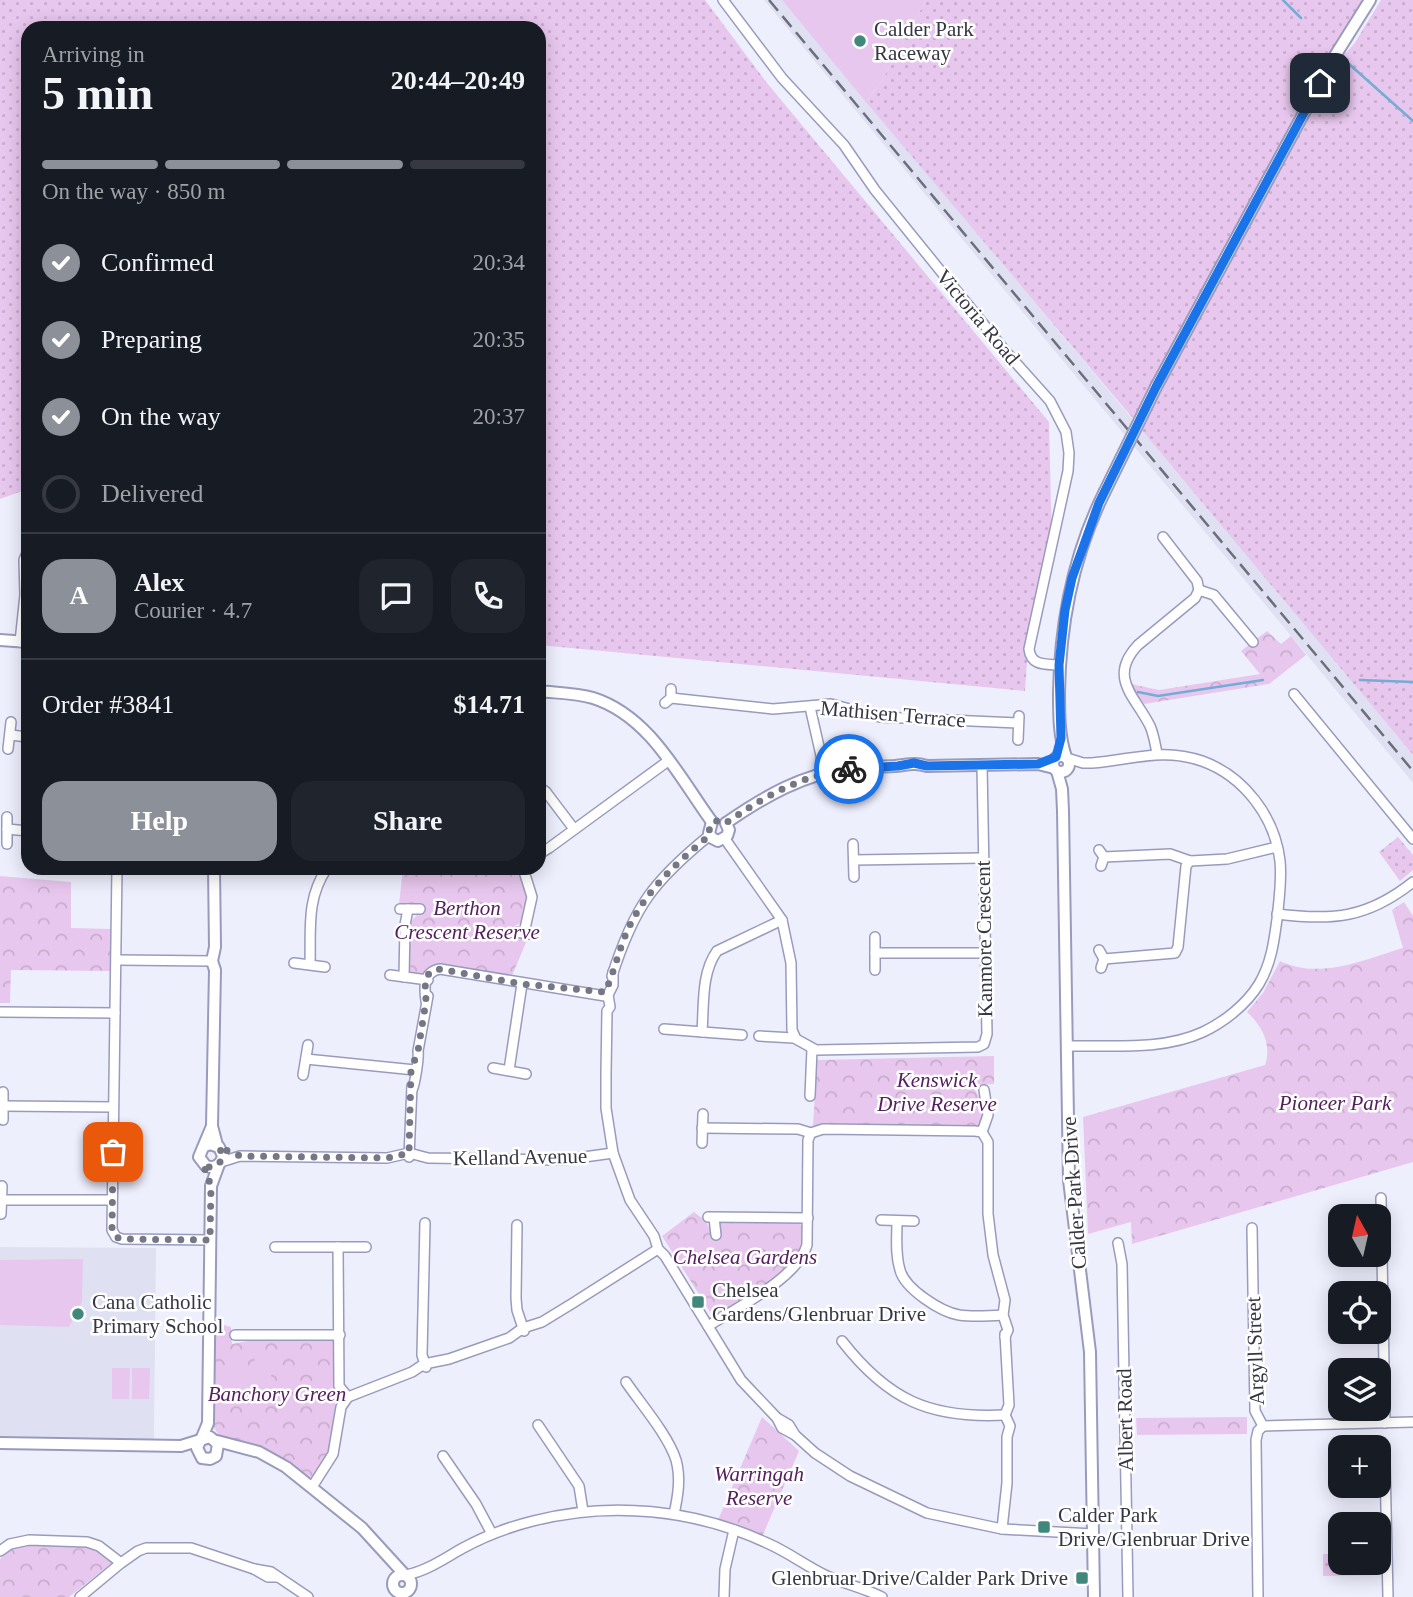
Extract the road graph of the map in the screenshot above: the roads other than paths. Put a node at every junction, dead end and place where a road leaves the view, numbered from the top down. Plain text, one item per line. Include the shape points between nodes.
1 (723, 0) edge
2 (1370, 0) edge
3 (1163, 537) dead end
4 (1199, 590) junction
5 (0, 640) edge
6 (21, 642) edge
7 (1253, 642) dead end
8 (1059, 665) junction
9 (546, 692) edge
10 (1294, 694) dead end
11 (669, 697) dead end
12 (810, 707) junction
13 (11, 722) dead end
14 (10, 735) junction
15 (21, 736) edge
16 (1018, 740) dead end
17 (9, 748) dead end
18 (1157, 753) junction
19 (668, 761) junction
20 (1061, 764) junction
21 (982, 765) junction
22 (825, 773) junction
23 (546, 792) edge
24 (7, 817) dead end
25 (712, 822) junction
26 (726, 823) junction
27 (7, 829) junction
28 (574, 829) junction
29 (21, 830) edge
30 (710, 835) junction
31 (725, 839) junction
32 (1413, 839) edge
33 (7, 844) dead end
34 (853, 844) dead end
35 (1277, 847) junction
36 (546, 849) edge
37 (982, 858) junction
38 (1101, 858) dead end
39 (853, 860) junction
40 (1190, 861) junction
41 (117, 875) edge
42 (214, 875) edge
43 (323, 875) edge
44 (525, 875) edge
45 (854, 877) dead end
46 (1413, 882) edge
47 (420, 909) dead end
48 (1277, 914) junction
49 (782, 920) junction
50 (523, 933) dead end
51 (874, 937) dead end
52 (875, 953) junction
53 (985, 953) junction
54 (1102, 959) dead end
55 (119, 960) junction
56 (210, 961) junction
57 (294, 963) dead end
58 (310, 964) junction
59 (325, 967) dead end
60 (875, 971) dead end
61 (390, 975) dead end
62 (404, 977) junction
63 (427, 980) junction
64 (522, 984) junction
65 (606, 994) junction
66 (0, 1012) edge
67 (115, 1013) junction
68 (664, 1029) dead end
69 (702, 1032) junction
70 (742, 1035) dead end
71 (759, 1036) dead end
72 (794, 1038) junction
73 (308, 1045) dead end
74 (1067, 1046) junction
75 (812, 1049) junction
76 (306, 1059) junction
77 (493, 1069) dead end
78 (413, 1070) junction
79 (509, 1070) junction
80 (526, 1074) dead end
81 (303, 1075) dead end
82 (984, 1090) dead end
83 (3, 1092) dead end
84 (810, 1096) dead end
85 (3, 1106) junction
86 (113, 1107) junction
87 (703, 1114) dead end
88 (3, 1120) dead end
89 (212, 1126) junction
90 (702, 1128) junction
91 (982, 1132) junction
92 (811, 1133) junction
93 (702, 1143) dead end
94 (218, 1146) junction
95 (203, 1147) junction
96 (612, 1153) junction
97 (409, 1155) junction
98 (240, 1156) junction
99 (220, 1163) junction
100 (203, 1164) junction
101 (2, 1186) dead end
102 (211, 1186) junction
103 (1381, 1198) dead end
104 (2, 1200) edge
105 (112, 1200) junction
106 (1, 1214) edge
107 (808, 1218) junction
108 (881, 1220) dead end
109 (897, 1221) junction
110 (914, 1221) dead end
111 (425, 1223) dead end
112 (517, 1225) dead end
113 (1252, 1228) dead end
114 (716, 1235) dead end
115 (210, 1240) junction
116 (1118, 1243) dead end
117 (275, 1247) dead end
118 (338, 1247) junction
119 (366, 1247) dead end
120 (657, 1250) junction
121 (1001, 1315) junction
122 (708, 1326) junction
123 (524, 1329) junction
124 (235, 1334) dead end
125 (340, 1335) junction
126 (842, 1341) dead end
127 (425, 1365) junction
128 (625, 1382) dead end
129 (346, 1395) junction
130 (1002, 1415) junction
131 (1413, 1422) edge
132 (208, 1423) junction
133 (1385, 1423) junction
134 (538, 1425) dead end
135 (1263, 1426) junction
136 (201, 1440) junction
137 (215, 1440) junction
138 (0, 1443) edge
139 (181, 1446) junction
140 (241, 1448) junction
141 (200, 1455) junction
142 (216, 1456) junction
143 (443, 1456) dead end
144 (312, 1487) junction
145 (1386, 1498) edge
146 (583, 1511) junction
147 (674, 1514) junction
148 (1002, 1529) junction
149 (734, 1530) junction
150 (492, 1534) junction
151 (1093, 1534) junction
152 (2, 1547) edge
153 (386, 1557) junction
154 (121, 1563) junction
155 (407, 1586) edge
156 (80, 1597) edge
157 (308, 1597) edge
158 (724, 1597) edge
159 (882, 1597) edge
160 (1094, 1597) edge
161 (1128, 1597) edge
162 (1258, 1597) edge
163 (1388, 1597) edge

1 - 8 street, Victoria Road via 782,78 844,145 1062,422 1069,445 1068,471 1029,649 1037,663
2 - 8 street, Calder Park Drive, bridge via 1333,59 1156,387 1104,493 1072,578
3 - 4 street via 1197,580
4 - 7 street via 1214,594
4 - 18 street via 1138,645 1126,665 1126,687 1152,729
5 - 6 street
8 - 20 street, Calder Park Drive
9 - 19 street via 588,696 613,706 642,727
10 - 32 street
11 - 12 street, Mathisen Terrace via 760,709
12 - 16 street, Mathisen Terrace via 840,706 880,718 1018,720
12 - 22 street, Mathisen Terrace
13 - 14 street
14 - 15 street
14 - 17 street
18 - 20 street
18 - 35 street via 1202,761 1232,777 1261,810
19 - 25 street
19 - 28 street
20 - 21 street
20 - 74 street, Calder Park Drive
21 - 22 street via 863,767
21 - 37 street, Kanmore Crescent
22 - 26 street via 774,792
23 - 28 street
24 - 27 street
25 - 26 street
25 - 30 street
26 - 31 street
27 - 29 street
27 - 33 street
28 - 36 street
30 - 31 street via 715,840
30 - 65 street via 674,864 642,905 626,933 613,985
31 - 49 street
34 - 39 street
35 - 40 street via 1227,859
35 - 48 street
37 - 39 street
37 - 53 street, Kanmore Crescent
38 - 40 street via 1170,854
39 - 45 street
40 - 54 street via 1175,953
41 - 55 street
42 - 56 street via 215,952
43 - 58 street via 311,903
44 - 50 street via 532,897
46 - 48 street via 1380,905 1355,914 1322,919
47 - 62 street via 404,909
48 - 74 street via 1273,948 1259,985 1220,1023 1165,1043
49 - 69 street via 717,951 707,971
49 - 72 street via 791,963
51 - 52 street
52 - 53 street
52 - 60 street
53 - 75 street, Kanmore Crescent via 987,1034 982,1046
55 - 56 street
55 - 67 street
56 - 89 street via 215,970
57 - 58 street
58 - 59 street
61 - 62 street
62 - 63 street
63 - 64 street via 451,973
63 - 78 street via 419,1057
64 - 65 street
64 - 79 street
65 - 96 street via 610,1007 606,1108
66 - 67 street
67 - 86 street
68 - 69 street
69 - 70 street
71 - 72 street
72 - 75 street
73 - 76 street
74 - 151 street, Calder Park Drive via 1071,1208 1090,1352
75 - 84 street
76 - 78 street
76 - 81 street
77 - 79 street
78 - 97 street
79 - 80 street
82 - 91 street via 988,1115
83 - 85 street
85 - 86 street
85 - 88 street
86 - 105 street
87 - 90 street
89 - 94 street
89 - 95 street
90 - 92 street
90 - 93 street
91 - 92 street via 823,1129
91 - 121 street via 988,1147 988,1214 1005,1307
92 - 107 street
94 - 95 street
94 - 98 street, Kelland Avenue
94 - 99 street via 223,1156
95 - 100 street via 199,1157
96 - 97 street, Kelland Avenue via 562,1160 417,1161
96 - 120 street
97 - 98 street, Kelland Avenue via 401,1160
98 - 99 street, Kelland Avenue
99 - 100 street via 213,1167
99 - 102 street
100 - 102 street
101 - 104 street
102 - 115 street
103 - 133 street
104 - 105 street
104 - 106 street
105 - 115 street via 112,1230 118,1238
107 - 114 street via 712,1218
107 - 122 street via 804,1258
108 - 109 street
109 - 110 street
109 - 121 street via 900,1272 913,1290 961,1316
111 - 127 street
112 - 123 street via 516,1298
113 - 135 street, Argyll Street via 1255,1411
115 - 132 street
116 - 161 street, Albert Road
117 - 118 street
118 - 119 street
118 - 125 street
120 - 122 street
120 - 123 street via 535,1329
121 - 130 street via 1008,1330 1009,1405
122 - 148 street via 741,1380 786,1432 815,1453 850,1476 927,1513
123 - 127 street via 516,1339 442,1365
124 - 125 street
125 - 129 street via 338,1380
126 - 130 street via 880,1383 915,1404 955,1415
127 - 129 street via 414,1374
128 - 147 street via 676,1460 679,1491
129 - 144 street via 333,1454
130 - 148 street via 1010,1426
131 - 133 street
132 - 136 street
132 - 137 street
133 - 135 street
134 - 146 street via 579,1486
135 - 162 street, Argyll Street via 1256,1440
136 - 137 street
136 - 139 street
136 - 141 street
137 - 140 street
137 - 142 street
138 - 139 street
139 - 141 street
140 - 142 street
140 - 144 street via 273,1458
141 - 142 street
143 - 150 street
144 - 153 street via 362,1528
145 - 163 street
146 - 147 street
146 - 150 street
147 - 149 street
148 - 151 street
149 - 158 street
149 - 159 street via 827,1576
150 - 155 street via 430,1566
151 - 160 street, Calder Park Drive
152 - 154 street via 29,1540 87,1542
153 - 155 street
153 - 155 street via 393,1588
154 - 156 street
154 - 157 street via 157,1548 191,1548 277,1577

